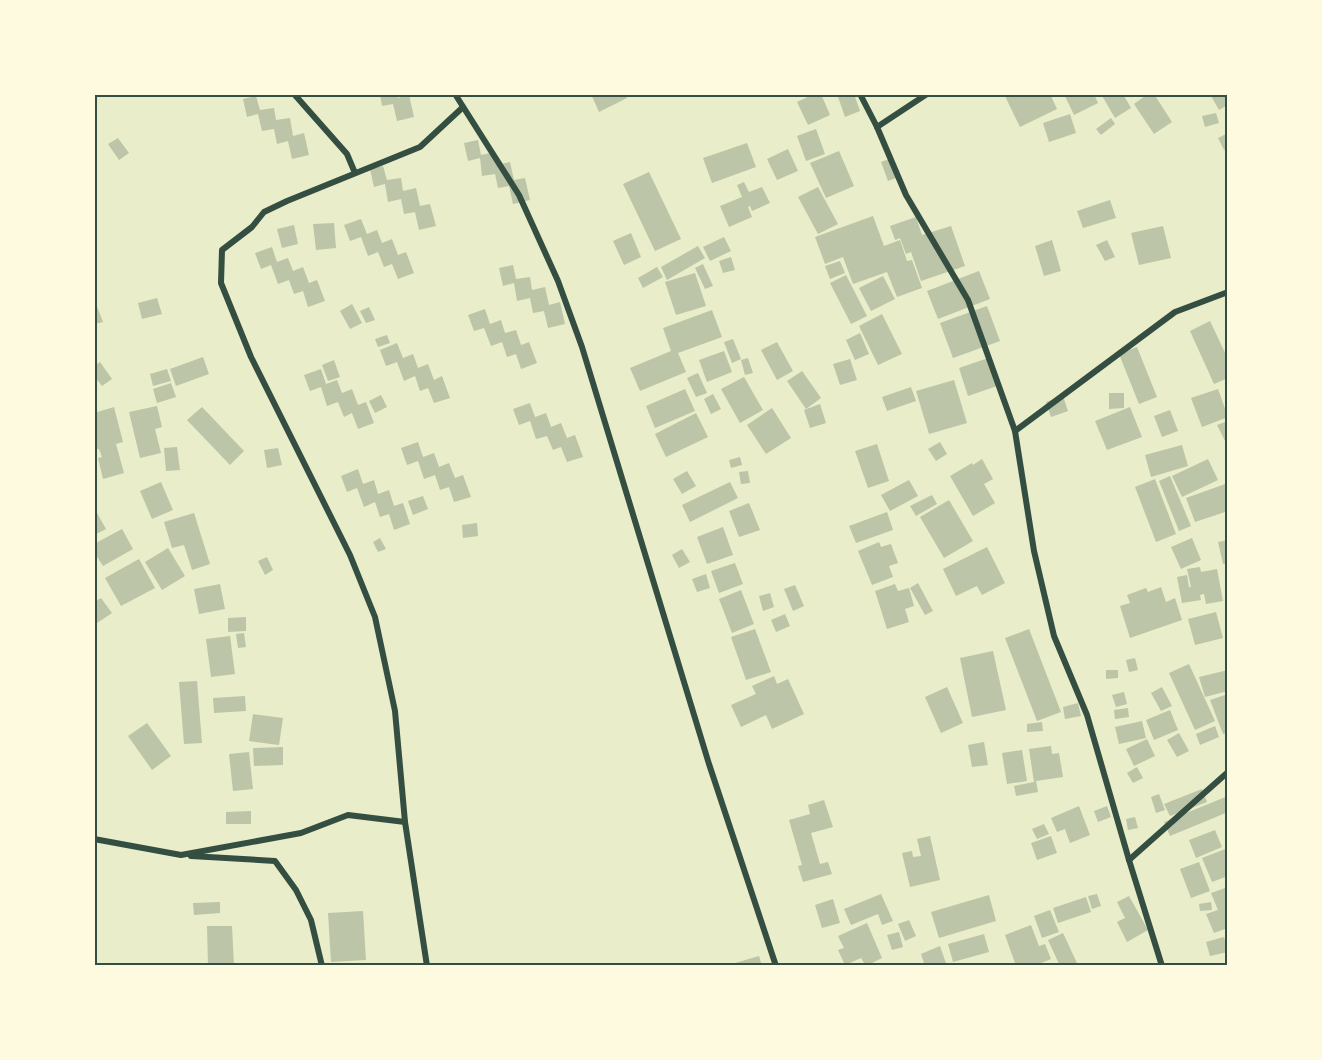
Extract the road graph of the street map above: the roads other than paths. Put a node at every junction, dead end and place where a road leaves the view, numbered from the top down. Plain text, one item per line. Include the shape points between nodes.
1 (294, 94) edge
2 (454, 94) edge
3 (860, 94) edge
4 (927, 94) edge
5 (462, 108) junction
6 (877, 127) junction
7 (355, 173) junction
8 (1227, 292) edge
9 (1015, 431) junction
10 (1227, 772) edge
11 (405, 822) junction
12 (94, 839) edge
13 (182, 855) junction
14 (1129, 860) junction
15 (322, 966) edge
16 (427, 966) edge
17 (776, 966) edge
18 (1162, 966) edge

1 - 7 street via 347,154
2 - 5 street
3 - 6 street
4 - 6 street
5 - 7 street via 420,147
5 - 17 street via 519,195 558,281
6 - 9 street via 906,195 968,300
7 - 11 street via 264,212 252,227 222,250 220,283 251,357 350,555 375,617 395,711
8 - 9 street via 1175,312
9 - 14 street via 1034,551 1054,636 1087,715
10 - 14 street
11 - 13 street via 348,815 301,833
11 - 16 street
12 - 13 street
13 - 15 street via 275,861 311,920
14 - 18 street

